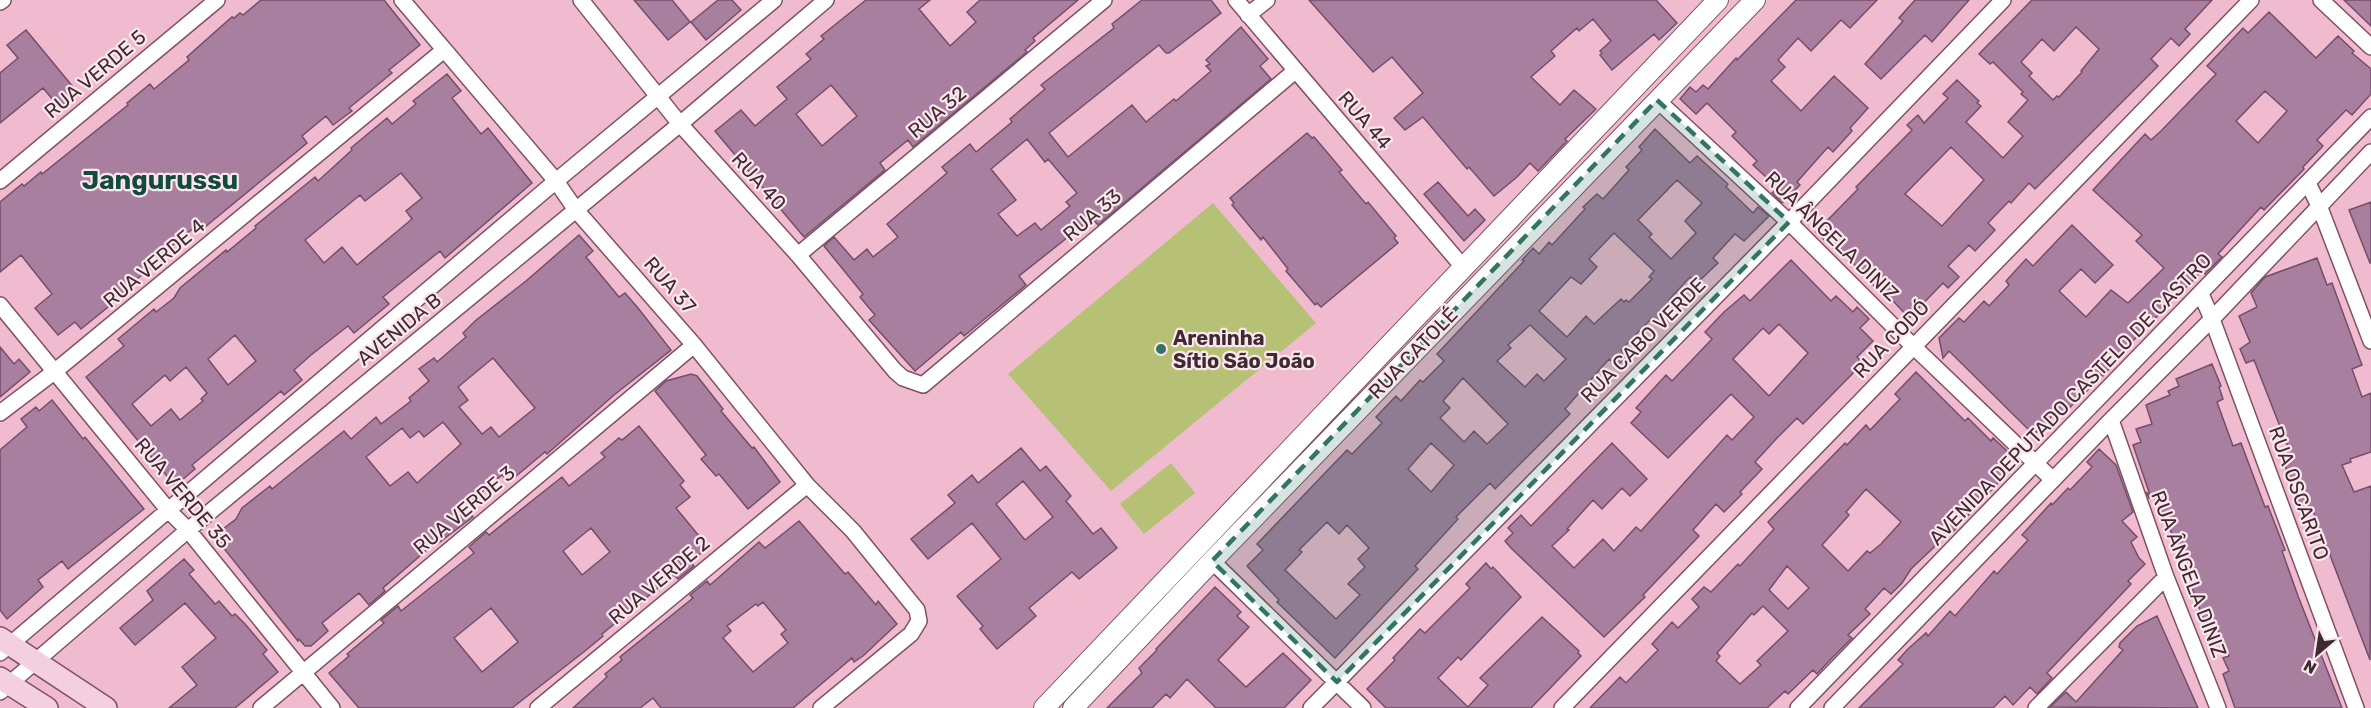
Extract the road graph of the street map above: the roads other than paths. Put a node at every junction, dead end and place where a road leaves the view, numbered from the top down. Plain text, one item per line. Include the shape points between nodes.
1 (217, 0) edge
2 (402, 0) edge
3 (581, 0) edge
4 (774, 0) edge
5 (1104, 0) edge
6 (1236, 0) edge
7 (1267, 0) edge
8 (1718, 0) edge
9 (1755, 0) edge
10 (2003, 0) edge
11 (2251, 0) edge
12 (2322, 0) edge
13 (819, 2) edge
14 (1248, 15) junction
15 (2371, 47) edge
16 (444, 50) junction
17 (1295, 71) junction
18 (658, 97) junction
19 (1657, 100) junction
20 (2371, 117) edge
21 (680, 124) junction
22 (2371, 152) edge
23 (0, 181) edge
24 (556, 181) junction
25 (2308, 183) junction
26 (2320, 208) junction
27 (576, 210) junction
28 (1789, 222) junction
29 (798, 255) junction
30 (1462, 267) junction
31 (2201, 294) junction
32 (0, 305) edge
33 (2212, 319) junction
34 (2371, 341) edge
35 (694, 345) junction
36 (1913, 346) junction
37 (54, 372) junction
38 (913, 383) joint
39 (0, 413) edge
40 (2111, 420) junction
41 (2036, 464) junction
42 (2053, 480) junction
43 (807, 485) junction
44 (170, 511) junction
45 (188, 530) junction
46 (1953, 550) junction
47 (1212, 561) junction
48 (1969, 566) junction
49 (2166, 577) junction
50 (3, 646) edge
51 (34, 662) junction
52 (303, 672) junction
53 (1336, 682) junction
54 (3, 685) edge
55 (47, 708) edge
56 (106, 708) edge
57 (261, 708) edge
58 (332, 708) edge
59 (538, 708) edge
60 (822, 708) edge
61 (1044, 708) edge
62 (1073, 708) edge
63 (1311, 708) edge
64 (1364, 708) edge
65 (1562, 708) edge
66 (1798, 708) edge
67 (1832, 708) edge
68 (2036, 708) edge
69 (2218, 708) edge
70 (2356, 708) edge

1 - 23 street, RUA VERDE 5
2 - 16 street, RUA 37
3 - 18 street, RUA 40
4 - 18 street, AVENIDA B
5 - 29 street, RUA 32
6 - 14 street, RUA 44
7 - 14 street
8 - 30 street, RUA CATOLÉ
9 - 19 street, RUA CATOLÉ
10 - 28 street, RUA CABO VERDE
11 - 36 street, RUA CODÓ
12 - 15 street
13 - 21 street, AVENIDA B
14 - 17 street, RUA 44
16 - 24 street, RUA 37
16 - 37 street, RUA VERDE 4
17 - 30 street, RUA 44
17 - 38 street, RUA 33 via 929,381 922,385
18 - 21 street, RUA 40
18 - 24 street, AVENIDA B
19 - 28 street, RUA ÂNGELA DINIZ
19 - 47 street, RUA CATOLÉ
20 - 25 street, AVENIDA DEPUTADO CASTELO DE CASTRO
21 - 27 street, AVENIDA B
21 - 29 street, RUA 40
22 - 26 street
24 - 27 street, RUA 37
24 - 44 street, AVENIDA B
25 - 26 street
25 - 31 street, AVENIDA DEPUTADO CASTELO DE CASTRO
26 - 33 street
26 - 34 street
27 - 35 street, RUA 37
27 - 45 street, AVENIDA B
28 - 36 street, RUA ÂNGELA DINIZ
28 - 53 street, RUA CABO VERDE
29 - 38 street, RUA 40 via 896,371
30 - 61 street, RUA CATOLÉ
31 - 33 street, RUA OSCARITO
31 - 41 street, AVENIDA DEPUTADO CASTELO DE CASTRO
32 - 37 street, RUA VERDE 35
33 - 40 street
33 - 70 street, RUA OSCARITO
35 - 43 street, RUA 37
35 - 52 street, RUA VERDE 3
36 - 41 street, RUA ÂNGELA DINIZ
36 - 65 street, RUA CODÓ
37 - 39 street, RUA VERDE 4
37 - 44 street, RUA VERDE 35
40 - 42 street
40 - 49 street, RUA ÂNGELA DINIZ
41 - 42 street, RUA ÂNGELA DINIZ
41 - 46 street, AVENIDA DEPUTADO CASTELO DE CASTRO
42 - 48 street
43 - 59 street, RUA VERDE 2
43 - 60 street, RUA 37 via 853,531 908,596 918,621 911,634
44 - 45 street, RUA VERDE 35
44 - 50 street, AVENIDA B
45 - 51 street, AVENIDA B
45 - 52 street, RUA VERDE 35
46 - 48 street
46 - 66 street, AVENIDA DEPUTADO CASTELO DE CASTRO
47 - 53 street
47 - 62 street, RUA CATOLÉ
48 - 67 street
49 - 68 street
49 - 69 street, RUA ÂNGELA DINIZ
50 - 51 main road
51 - 54 street, AVENIDA B
51 - 56 main road
52 - 57 street, RUA VERDE 3
52 - 58 street, RUA VERDE 35
53 - 63 street, RUA CABO VERDE
53 - 64 street
54 - 55 main road

